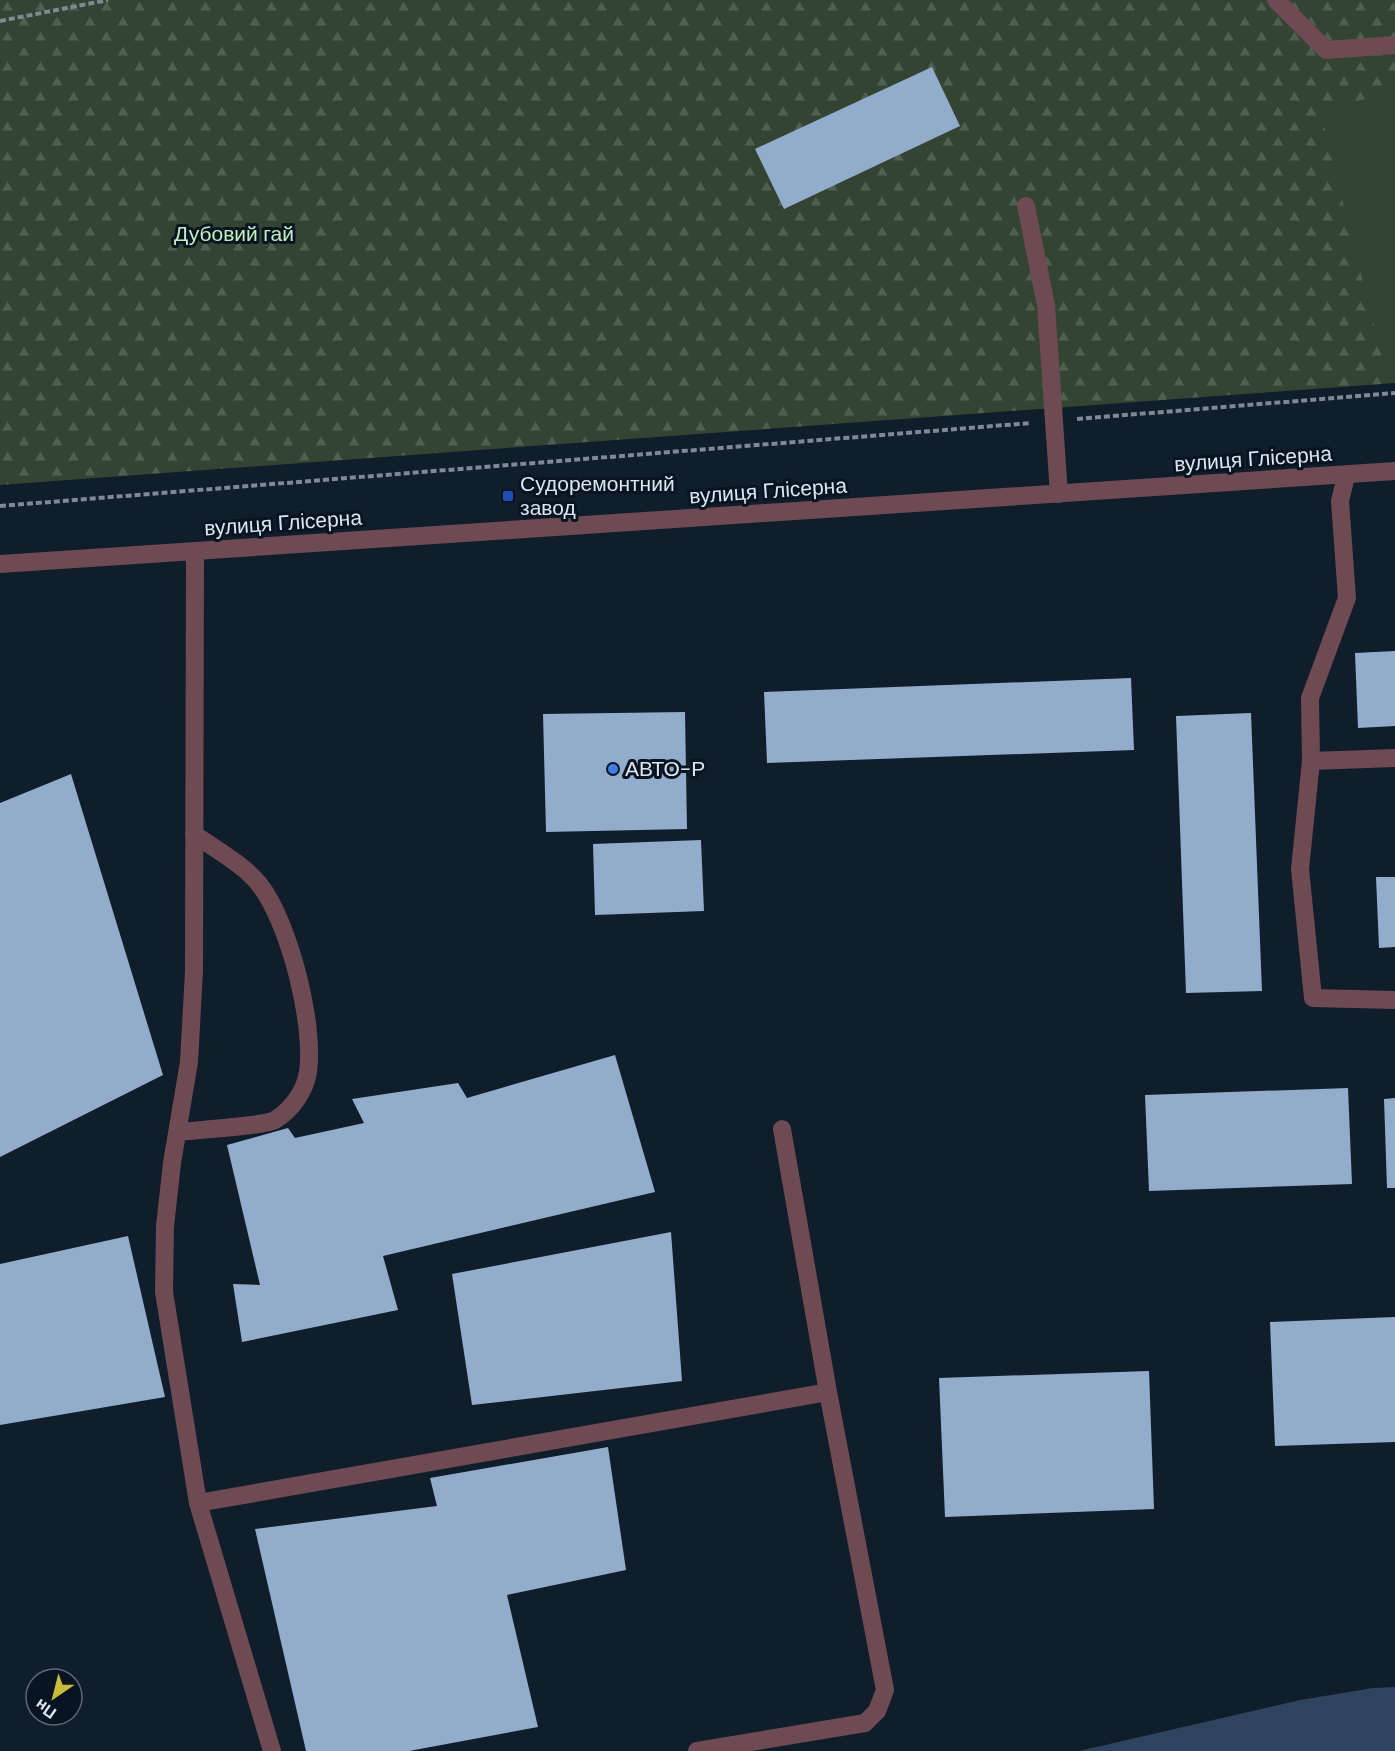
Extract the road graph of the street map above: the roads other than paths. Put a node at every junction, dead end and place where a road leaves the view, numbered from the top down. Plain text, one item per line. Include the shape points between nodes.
1 (1276, 0) edge
2 (1395, 45) edge
3 (1026, 206) dead end
4 (1395, 471) edge
5 (1346, 476) junction
6 (1059, 494) junction
7 (195, 551) junction
8 (0, 564) edge
9 (1395, 758) edge
10 (1311, 761) junction
11 (194, 834) junction
12 (1395, 1000) edge
13 (782, 1129) dead end
14 (179, 1132) junction
15 (828, 1392) junction
16 (198, 1503) junction
17 (272, 1751) edge
18 (697, 1751) edge

1 - 2 street via 1326,50
3 - 6 street via 1046,305
4 - 5 street, вулиця Глісерна
5 - 6 street, вулиця Глісерна
5 - 10 street via 1340,501 1347,598 1310,698
6 - 7 street, вулиця Глісерна
7 - 8 street, вулиця Глісерна
7 - 11 street
9 - 10 street
10 - 12 street via 1300,869 1313,998
11 - 14 street via 194,971 189,1062
11 - 14 street via 259,884 278,915 291,949 308,1031 308,1074 295,1103 273,1121
13 - 15 street
14 - 16 street via 165,1226 164,1292
15 - 16 street
15 - 18 street via 885,1690 882,1700 865,1723
16 - 17 street

